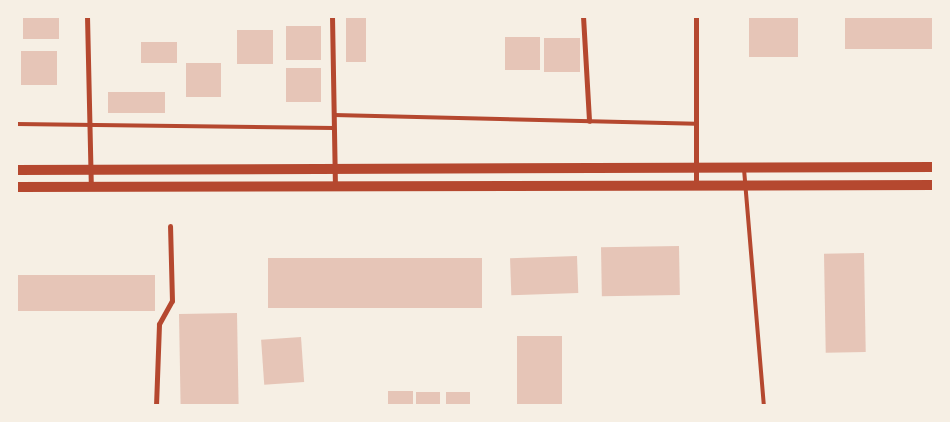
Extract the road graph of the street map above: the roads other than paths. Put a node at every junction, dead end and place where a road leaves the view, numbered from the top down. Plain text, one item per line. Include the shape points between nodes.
1 (87, 16) edge
2 (332, 16) edge
3 (583, 16) edge
4 (696, 16) edge
5 (334, 115) junction
6 (589, 121) junction
7 (16, 124) edge
8 (696, 124) junction
9 (90, 125) junction
10 (334, 128) junction
11 (696, 165) junction
12 (744, 166) junction
13 (934, 167) edge
14 (91, 169) junction
15 (16, 170) edge
16 (335, 170) junction
17 (696, 184) junction
18 (744, 184) junction
19 (934, 185) edge
20 (91, 186) junction
21 (335, 186) junction
22 (16, 187) edge
23 (170, 226) dead end
24 (156, 406) edge
25 (764, 406) edge

1 - 9 street
2 - 5 street
3 - 6 street
4 - 8 street
5 - 6 lane
5 - 10 street
6 - 8 lane
7 - 9 lane
8 - 11 street
9 - 10 lane
9 - 14 street
10 - 16 street
11 - 12 main road
11 - 16 main road
11 - 17 street
12 - 13 main road
12 - 18 lane
14 - 15 main road
14 - 16 main road
14 - 20 street
16 - 21 street
17 - 18 main road
17 - 21 main road
18 - 19 main road
18 - 25 lane
20 - 21 main road
20 - 22 main road
23 - 24 street via 172,301 159,324

